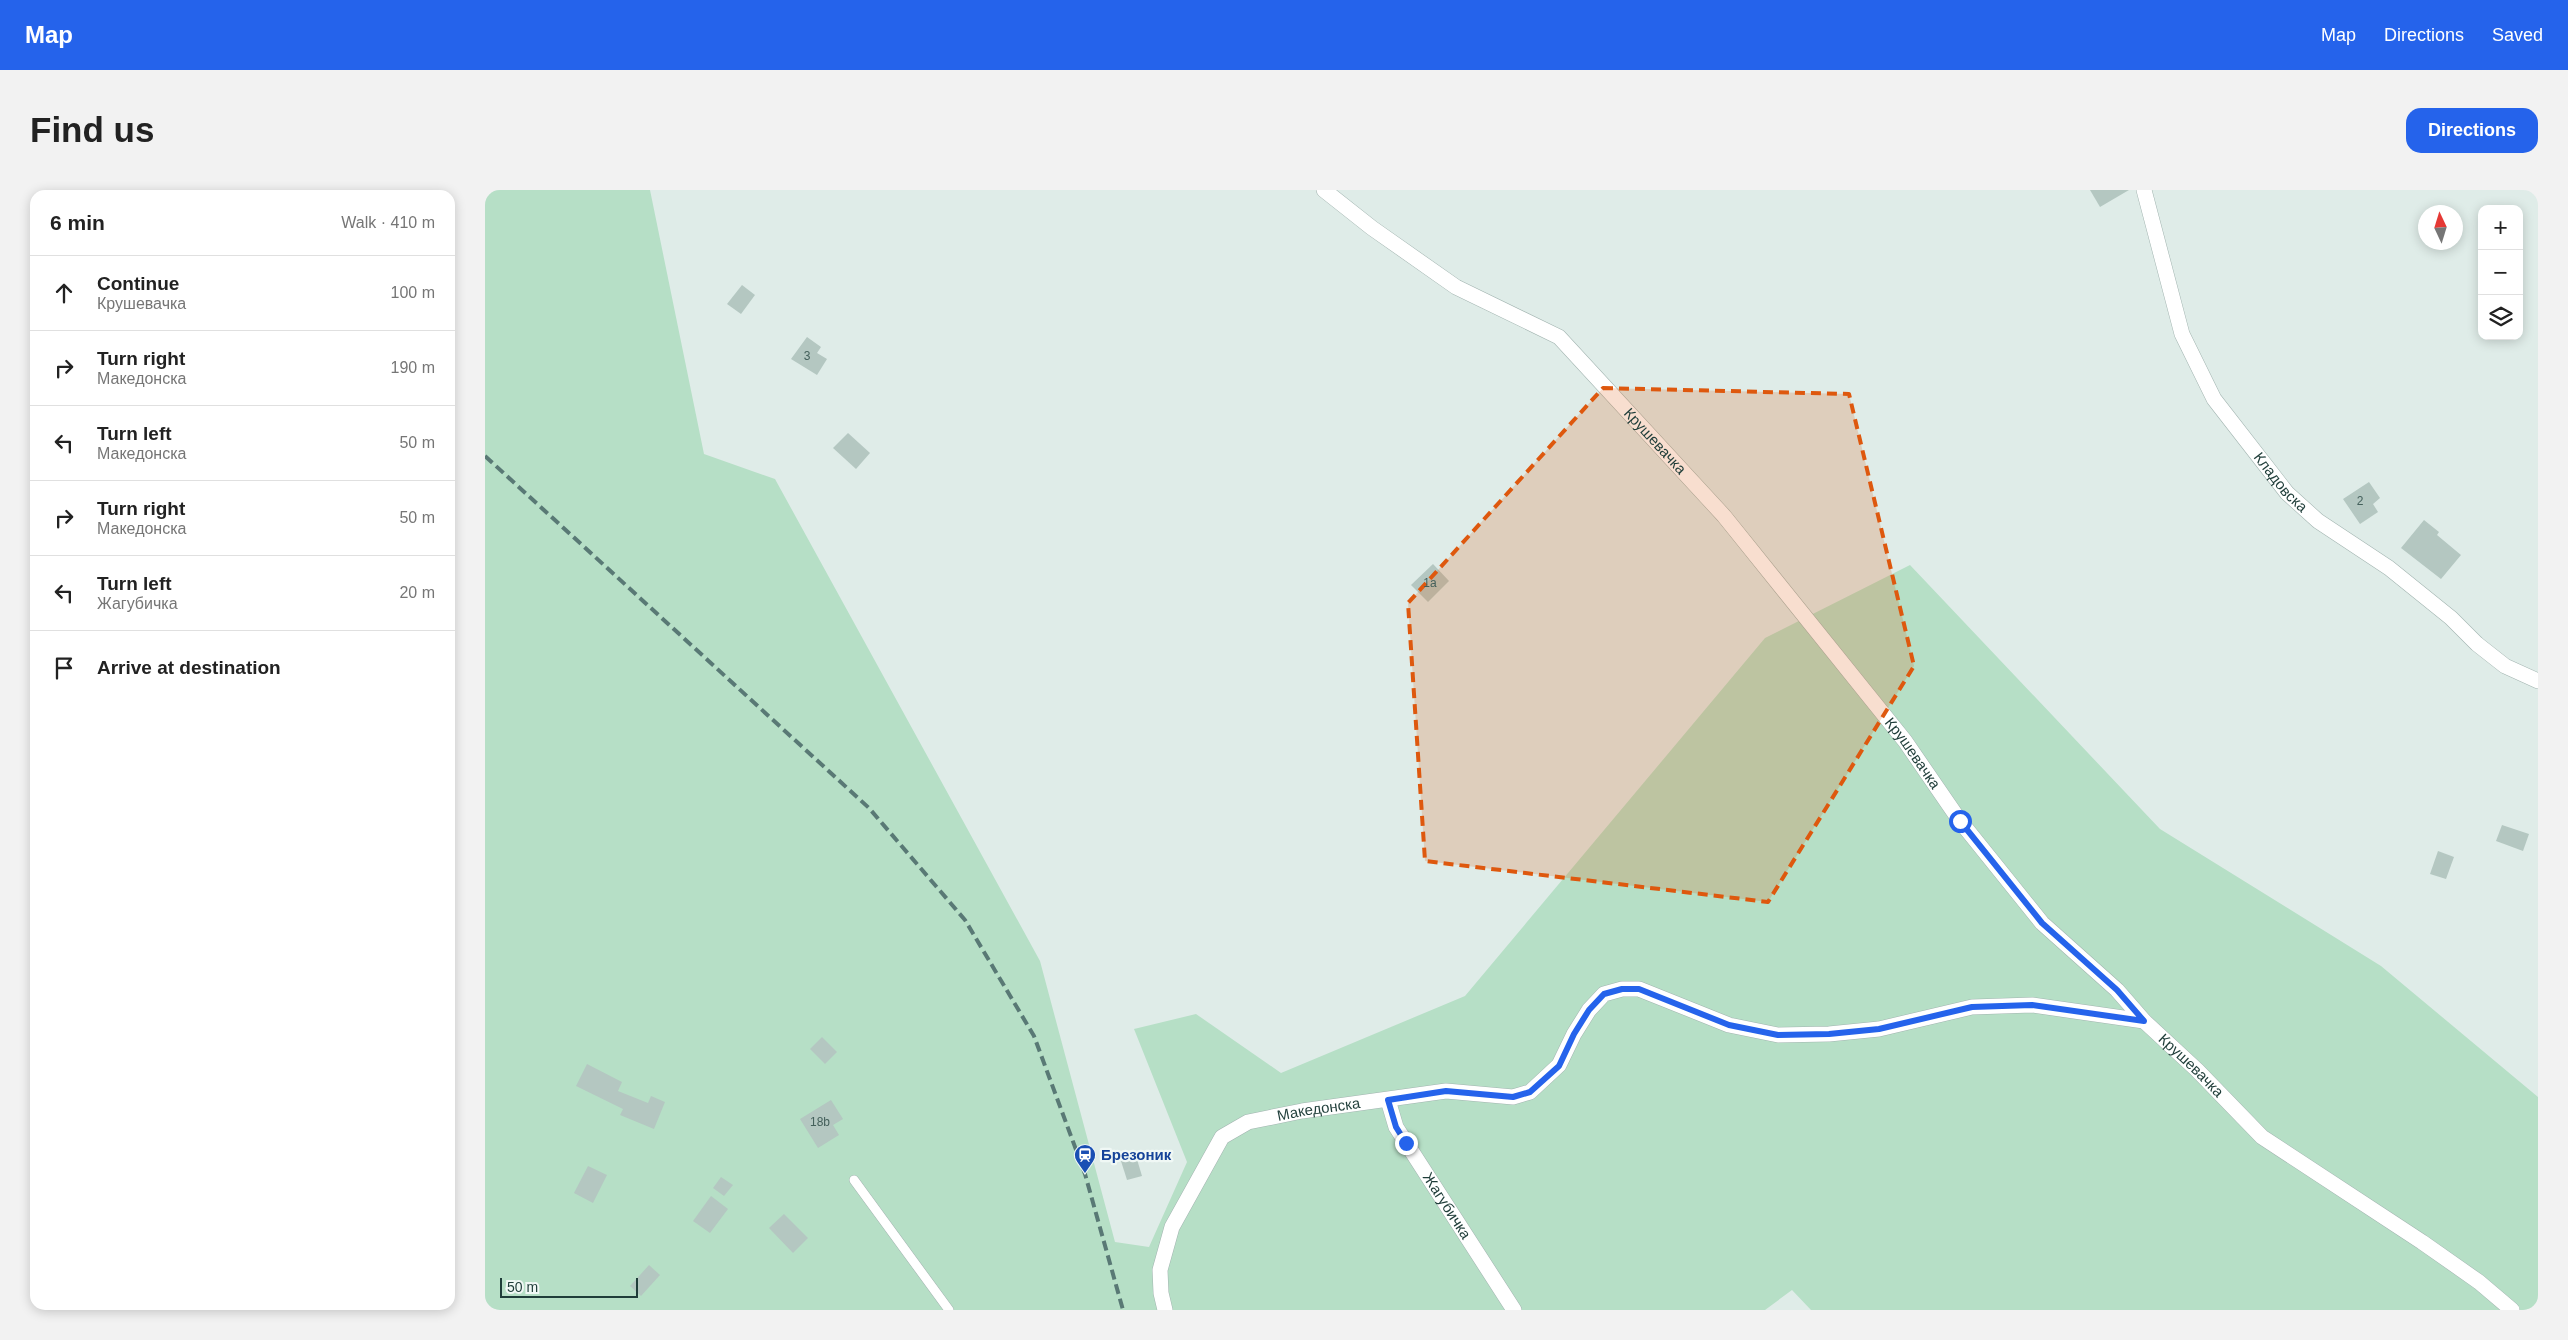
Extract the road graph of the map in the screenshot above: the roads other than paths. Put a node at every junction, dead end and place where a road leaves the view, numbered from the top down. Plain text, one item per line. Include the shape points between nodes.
1 (1324, 190) edge
2 (2144, 190) edge
3 (2538, 681) edge
4 (2144, 1021) junction
5 (1388, 1100) junction
6 (854, 1180) dead end
7 (949, 1310) edge
8 (1165, 1310) edge
9 (1514, 1310) edge
10 (2512, 1310) edge

1 - 4 street, Крушевачка via 1456,288 1559,337 1724,516 1905,741 1960,821 2042,923 2117,990
2 - 3 street, Кладовска via 2182,334 2214,399 2287,493 2318,522 2389,568 2505,666
4 - 5 street, Македонска via 2032,1005 1972,1007 1871,1030 1778,1035 1729,1025 1639,989 1622,989 1604,994 1589,1010 1559,1066 1530,1092 1513,1097 1446,1091
4 - 10 street, Крушевачка via 2262,1137 2422,1242
5 - 8 street, Македонска via 1248,1122 1222,1137 1172,1227 1160,1270
5 - 9 street, Жагубичка via 1401,1135
6 - 7 lane

